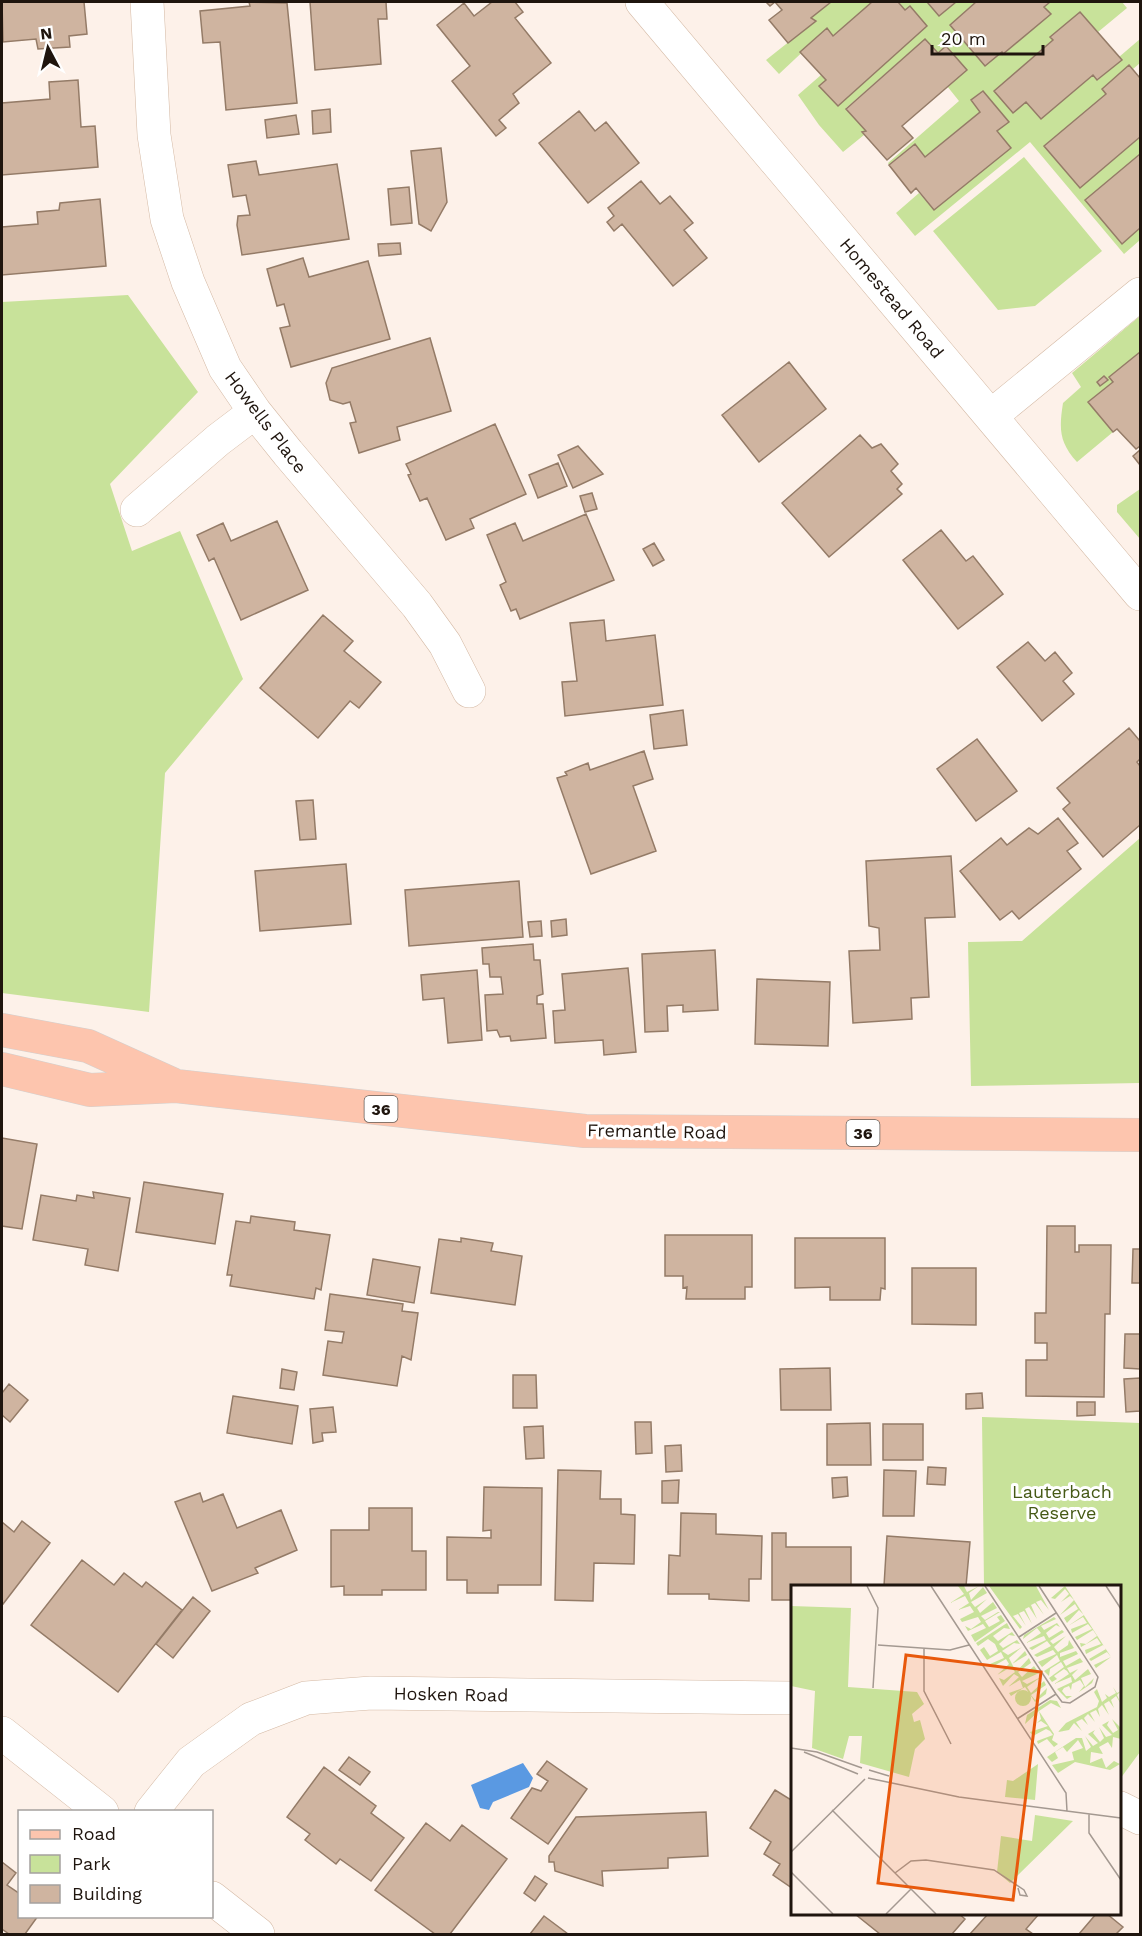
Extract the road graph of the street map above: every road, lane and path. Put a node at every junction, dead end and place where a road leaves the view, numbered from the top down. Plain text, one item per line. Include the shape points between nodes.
1 (147, 2) edge
2 (642, 2) edge
3 (1140, 294) edge
4 (255, 412) junction
5 (991, 416) junction
6 (137, 510) dead end
7 (1140, 594) edge
8 (469, 691) dead end
9 (2, 1030) edge
10 (2, 1070) edge
11 (176, 1086) junction
12 (1140, 1135) edge
13 (791, 1698) edge
14 (2, 1733) edge
15 (1121, 1809) edge
16 (99, 1810) edge
17 (154, 1810) edge
18 (1140, 1818) edge
19 (213, 1899) edge
20 (258, 1935) edge

1 - 4 street, Howells Place via 154,135 167,219 188,282 225,368
2 - 5 street, Homestead Road
3 - 5 street
4 - 6 street
4 - 8 street, Howells Place via 417,605 445,644
5 - 7 street, Homestead Road
9 - 11 main road, Fremantle Road / 36 via 88,1046
10 - 11 main road, Fremantle Road / 36 via 90,1090
11 - 12 main road, Fremantle Road / 36 via 585,1131
13 - 17 street, Hosken Road via 371,1693 306,1698 251,1719 191,1762
14 - 16 street
15 - 18 street
19 - 20 street

